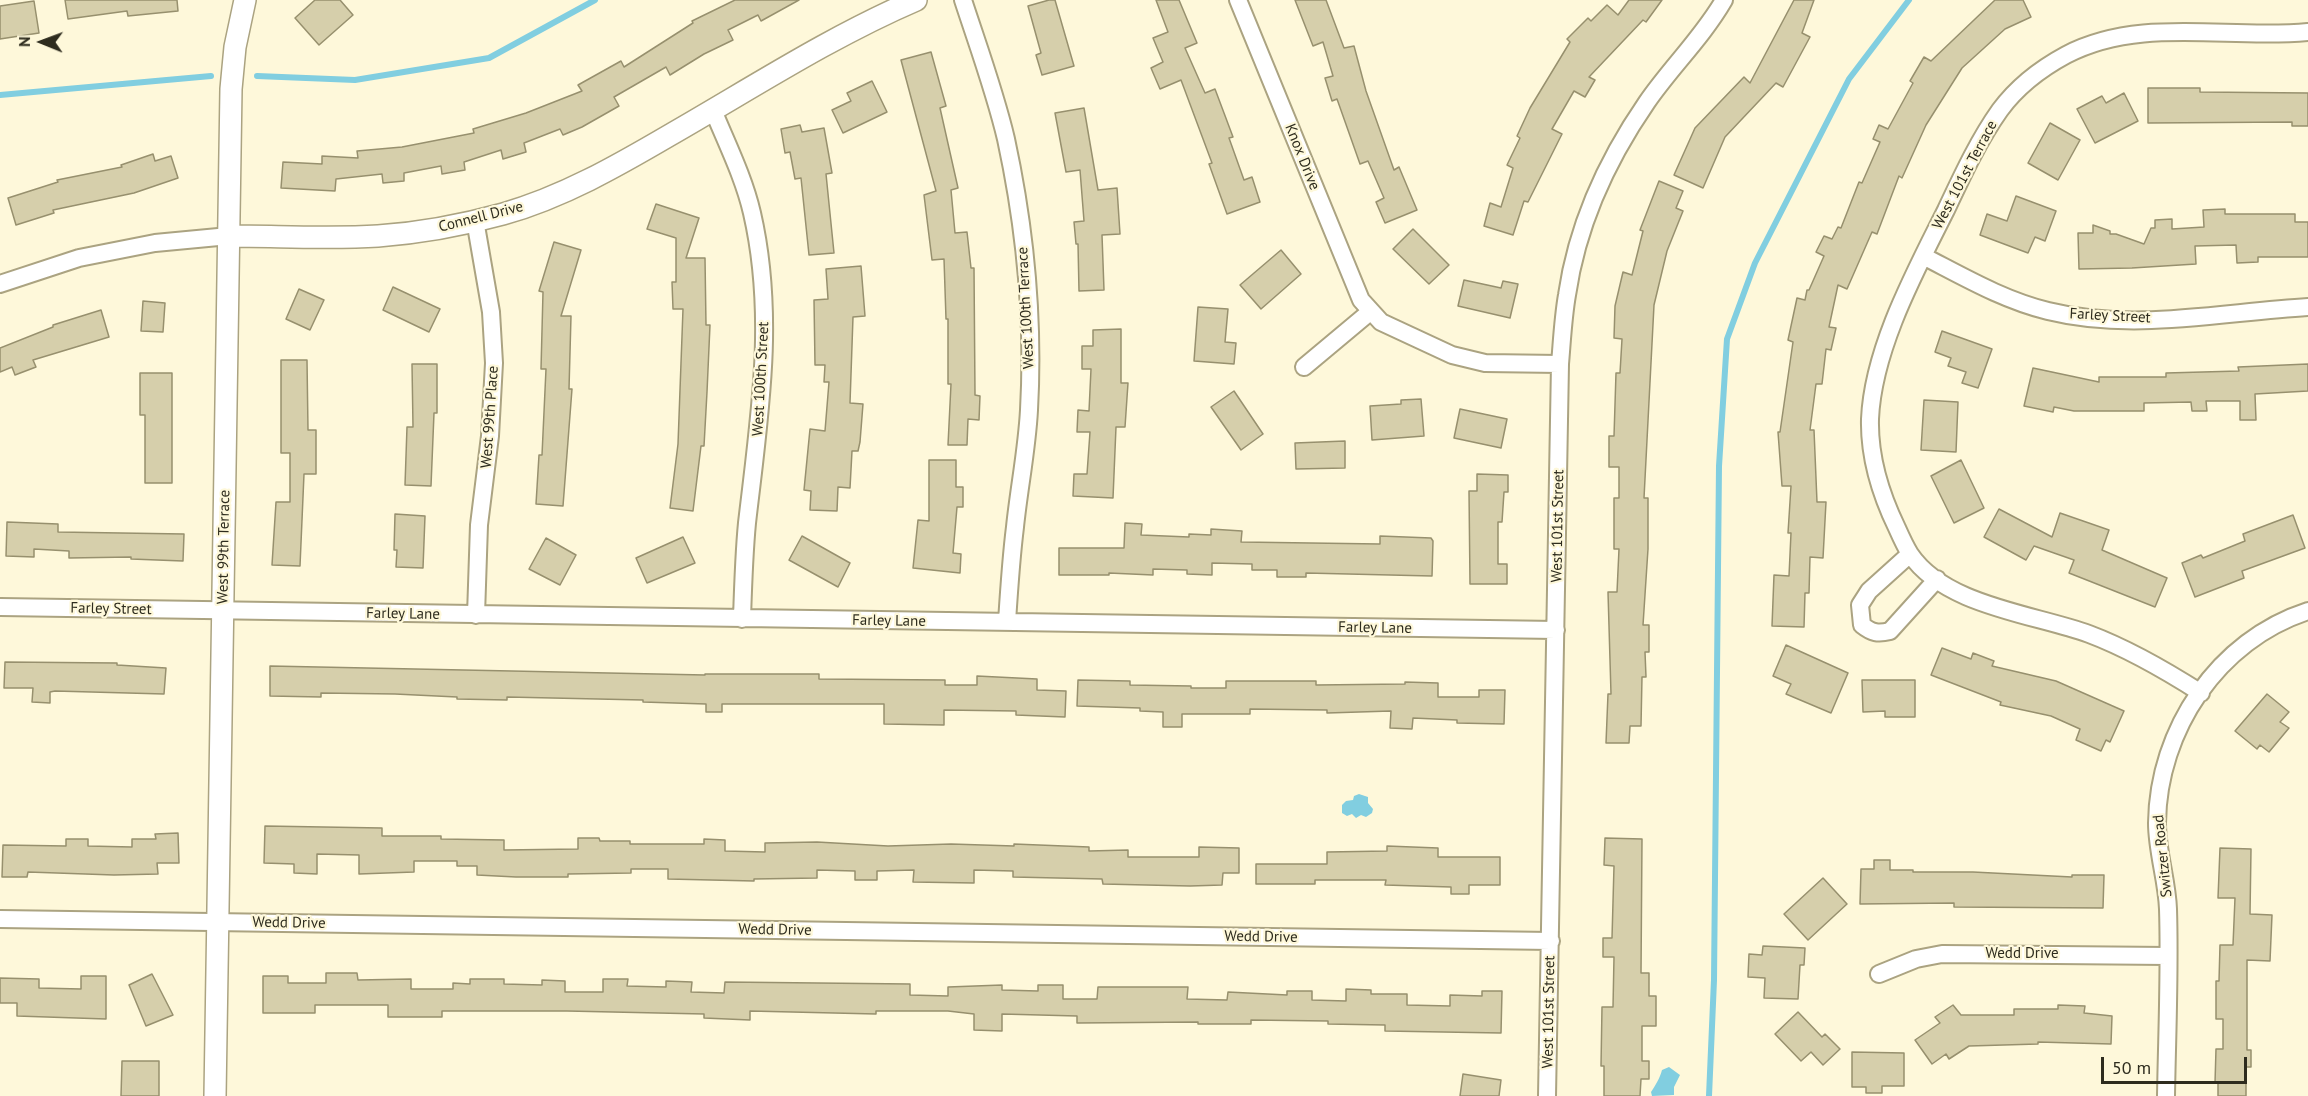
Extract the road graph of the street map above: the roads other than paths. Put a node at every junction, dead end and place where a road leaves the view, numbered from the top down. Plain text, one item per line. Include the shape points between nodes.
1 (245, 0) edge
2 (916, 0) edge
3 (963, 0) edge
4 (1238, 0) edge
5 (1724, 0) edge
6 (2308, 32) edge
7 (713, 110) junction
8 (475, 220) junction
9 (229, 236) junction
10 (1923, 256) junction
11 (0, 284) edge
12 (2308, 307) edge
13 (1371, 311) junction
14 (1560, 364) junction
15 (1304, 367) dead end
16 (1910, 554) junction
17 (1937, 579) junction
18 (0, 607) edge
19 (223, 610) junction
20 (2308, 611) edge
21 (476, 615) junction
22 (742, 619) junction
23 (1006, 622) junction
24 (1556, 630) junction
25 (2201, 693) junction
26 (0, 919) edge
27 (218, 922) junction
28 (1551, 941) junction
29 (2168, 956) junction
30 (1879, 974) dead end
31 (215, 1096) edge
32 (1547, 1096) edge
33 (2166, 1096) edge

1 - 9 street, West 99th Terrace via 231,89
2 - 7 street, Connell Drive via 793,62
3 - 23 street, West 100th Terrace via 1006,140 1027,276 1029,409
4 - 13 street, Knox Drive via 1361,300
5 - 14 street, West 101st Street via 1696,42 1648,100 1597,190 1568,286
6 - 10 street, West 101st Terrace via 2142,34 2084,47 2066,56 2037,73 2002,108 1982,138
7 - 8 street, Connell Drive via 605,173 548,198
7 - 22 street, West 100th Street via 752,212 764,315 762,407 747,525
8 - 9 street, Connell Drive via 379,236
8 - 21 street, West 99th Place via 491,312 494,363
9 - 11 street, Connell Drive via 155,243 79,258
9 - 19 street, West 99th Terrace
10 - 12 street, Farley Street via 2002,296 2048,311 2084,317 2132,320
10 - 16 street, West 101st Terrace via 1893,321 1870,415 1871,454 1878,485
13 - 14 street, Knox Drive via 1381,322 1452,355 1485,363
13 - 15 street
14 - 24 street, West 101st Street
16 - 17 street, West 101st Terrace
16 - 17 street via 1869,591 1860,605 1862,625 1880,634 1890,631
17 - 25 street, West 101st Terrace via 1996,608 2092,635 2162,668
18 - 19 street, Farley Street
19 - 21 street, Farley Lane
19 - 27 street, West 99th Terrace
20 - 25 street, Switzer Road via 2251,639 2223,662
21 - 22 street, Farley Lane
22 - 23 street, Farley Lane
23 - 24 street, Farley Lane
24 - 28 street, West 101st Street
25 - 29 street, Switzer Road via 2179,723 2159,790 2157,824 2168,906
26 - 27 street, Wedd Drive
27 - 28 street, Wedd Drive
27 - 31 street, West 99th Terrace
28 - 32 street, West 101st Street
29 - 30 street, Wedd Drive via 1942,954 1916,959
29 - 33 street, Switzer Road

